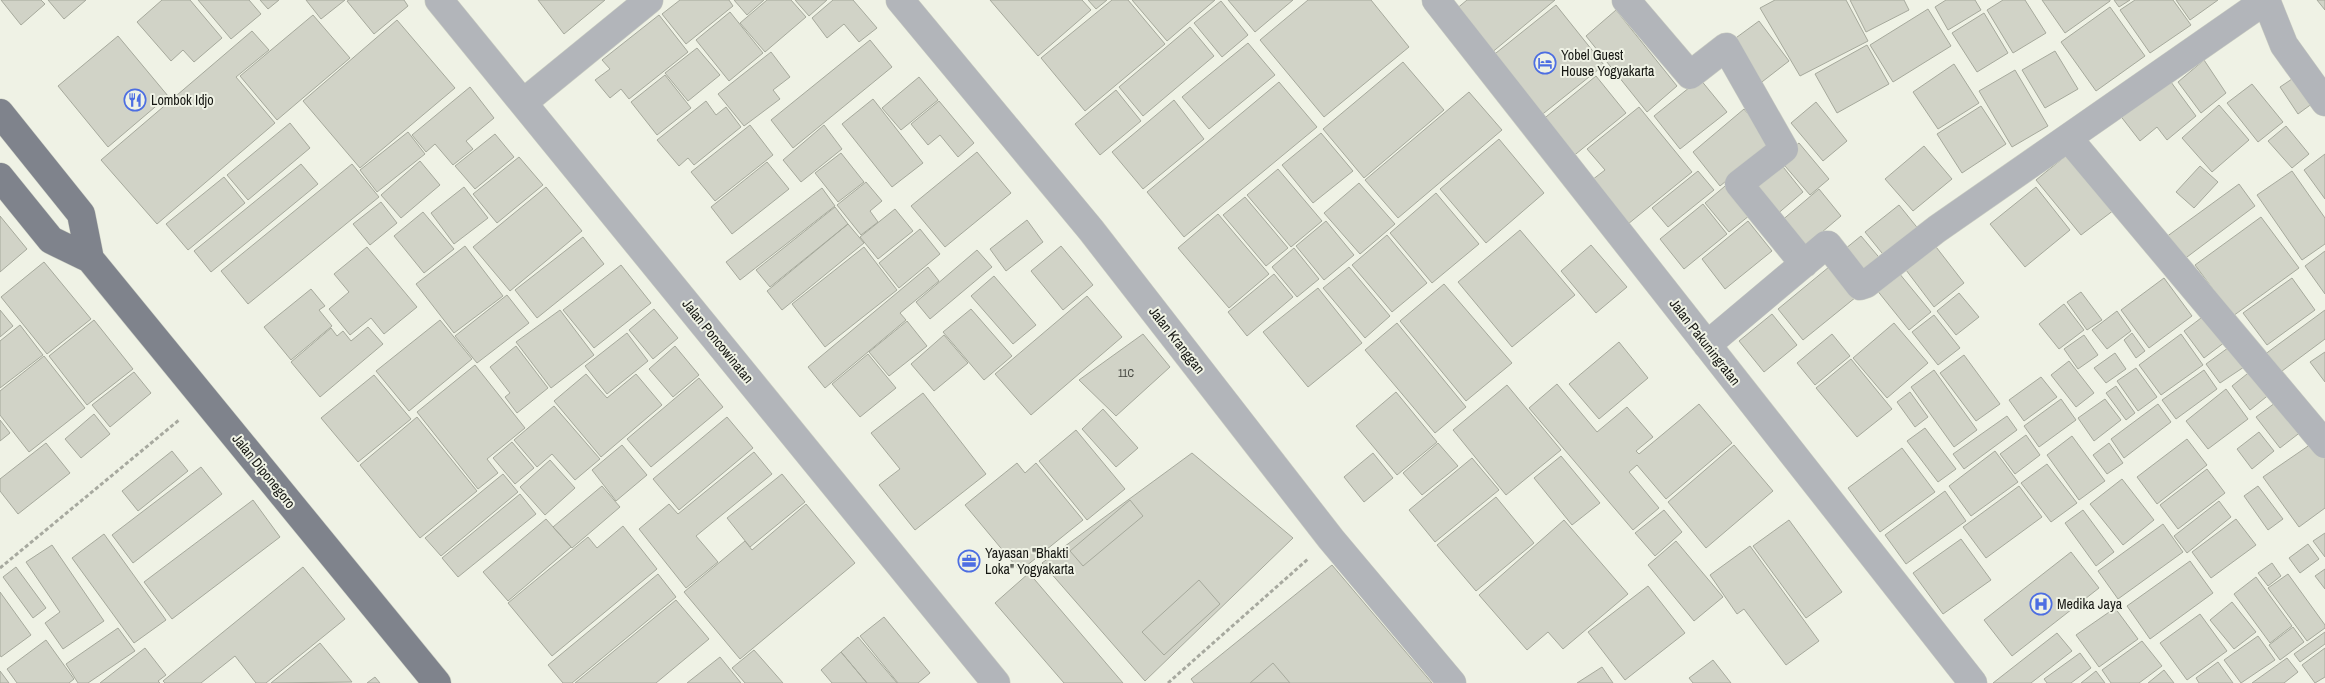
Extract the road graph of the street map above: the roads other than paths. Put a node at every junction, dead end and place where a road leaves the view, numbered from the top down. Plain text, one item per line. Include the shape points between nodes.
1 (439, 0) edge
2 (649, 0) edge
3 (900, 0) edge
4 (1436, 0) edge
5 (1626, 0) edge
6 (2266, 0) edge
7 (524, 102) junction
8 (2325, 102) edge
9 (0, 113) edge
10 (2069, 139) junction
11 (0, 177) edge
12 (90, 259) junction
13 (1804, 264) junction
14 (1707, 345) junction
15 (2325, 444) edge
16 (436, 683) edge
17 (996, 683) edge
18 (1452, 683) edge
19 (1973, 683) edge

1 - 7 street, Jalan Poncowinatan
2 - 7 street
3 - 18 street, Jalan Kranggan via 1091,230 1331,538
4 - 14 street, Jalan Pakuningratan
5 - 13 street via 1690,75 1726,46 1784,148 1739,184
6 - 8 street via 2284,45
6 - 10 street
7 - 17 street, Jalan Poncowinatan
9 - 12 main road, Jalan Diponegoro via 81,214
10 - 13 street via 1937,229 1866,284 1860,286 1828,245
10 - 15 street
11 - 12 main road, Jalan Diponegoro via 51,240
12 - 16 main road, Jalan Diponegoro
13 - 14 street
14 - 19 street, Jalan Pakuningratan

